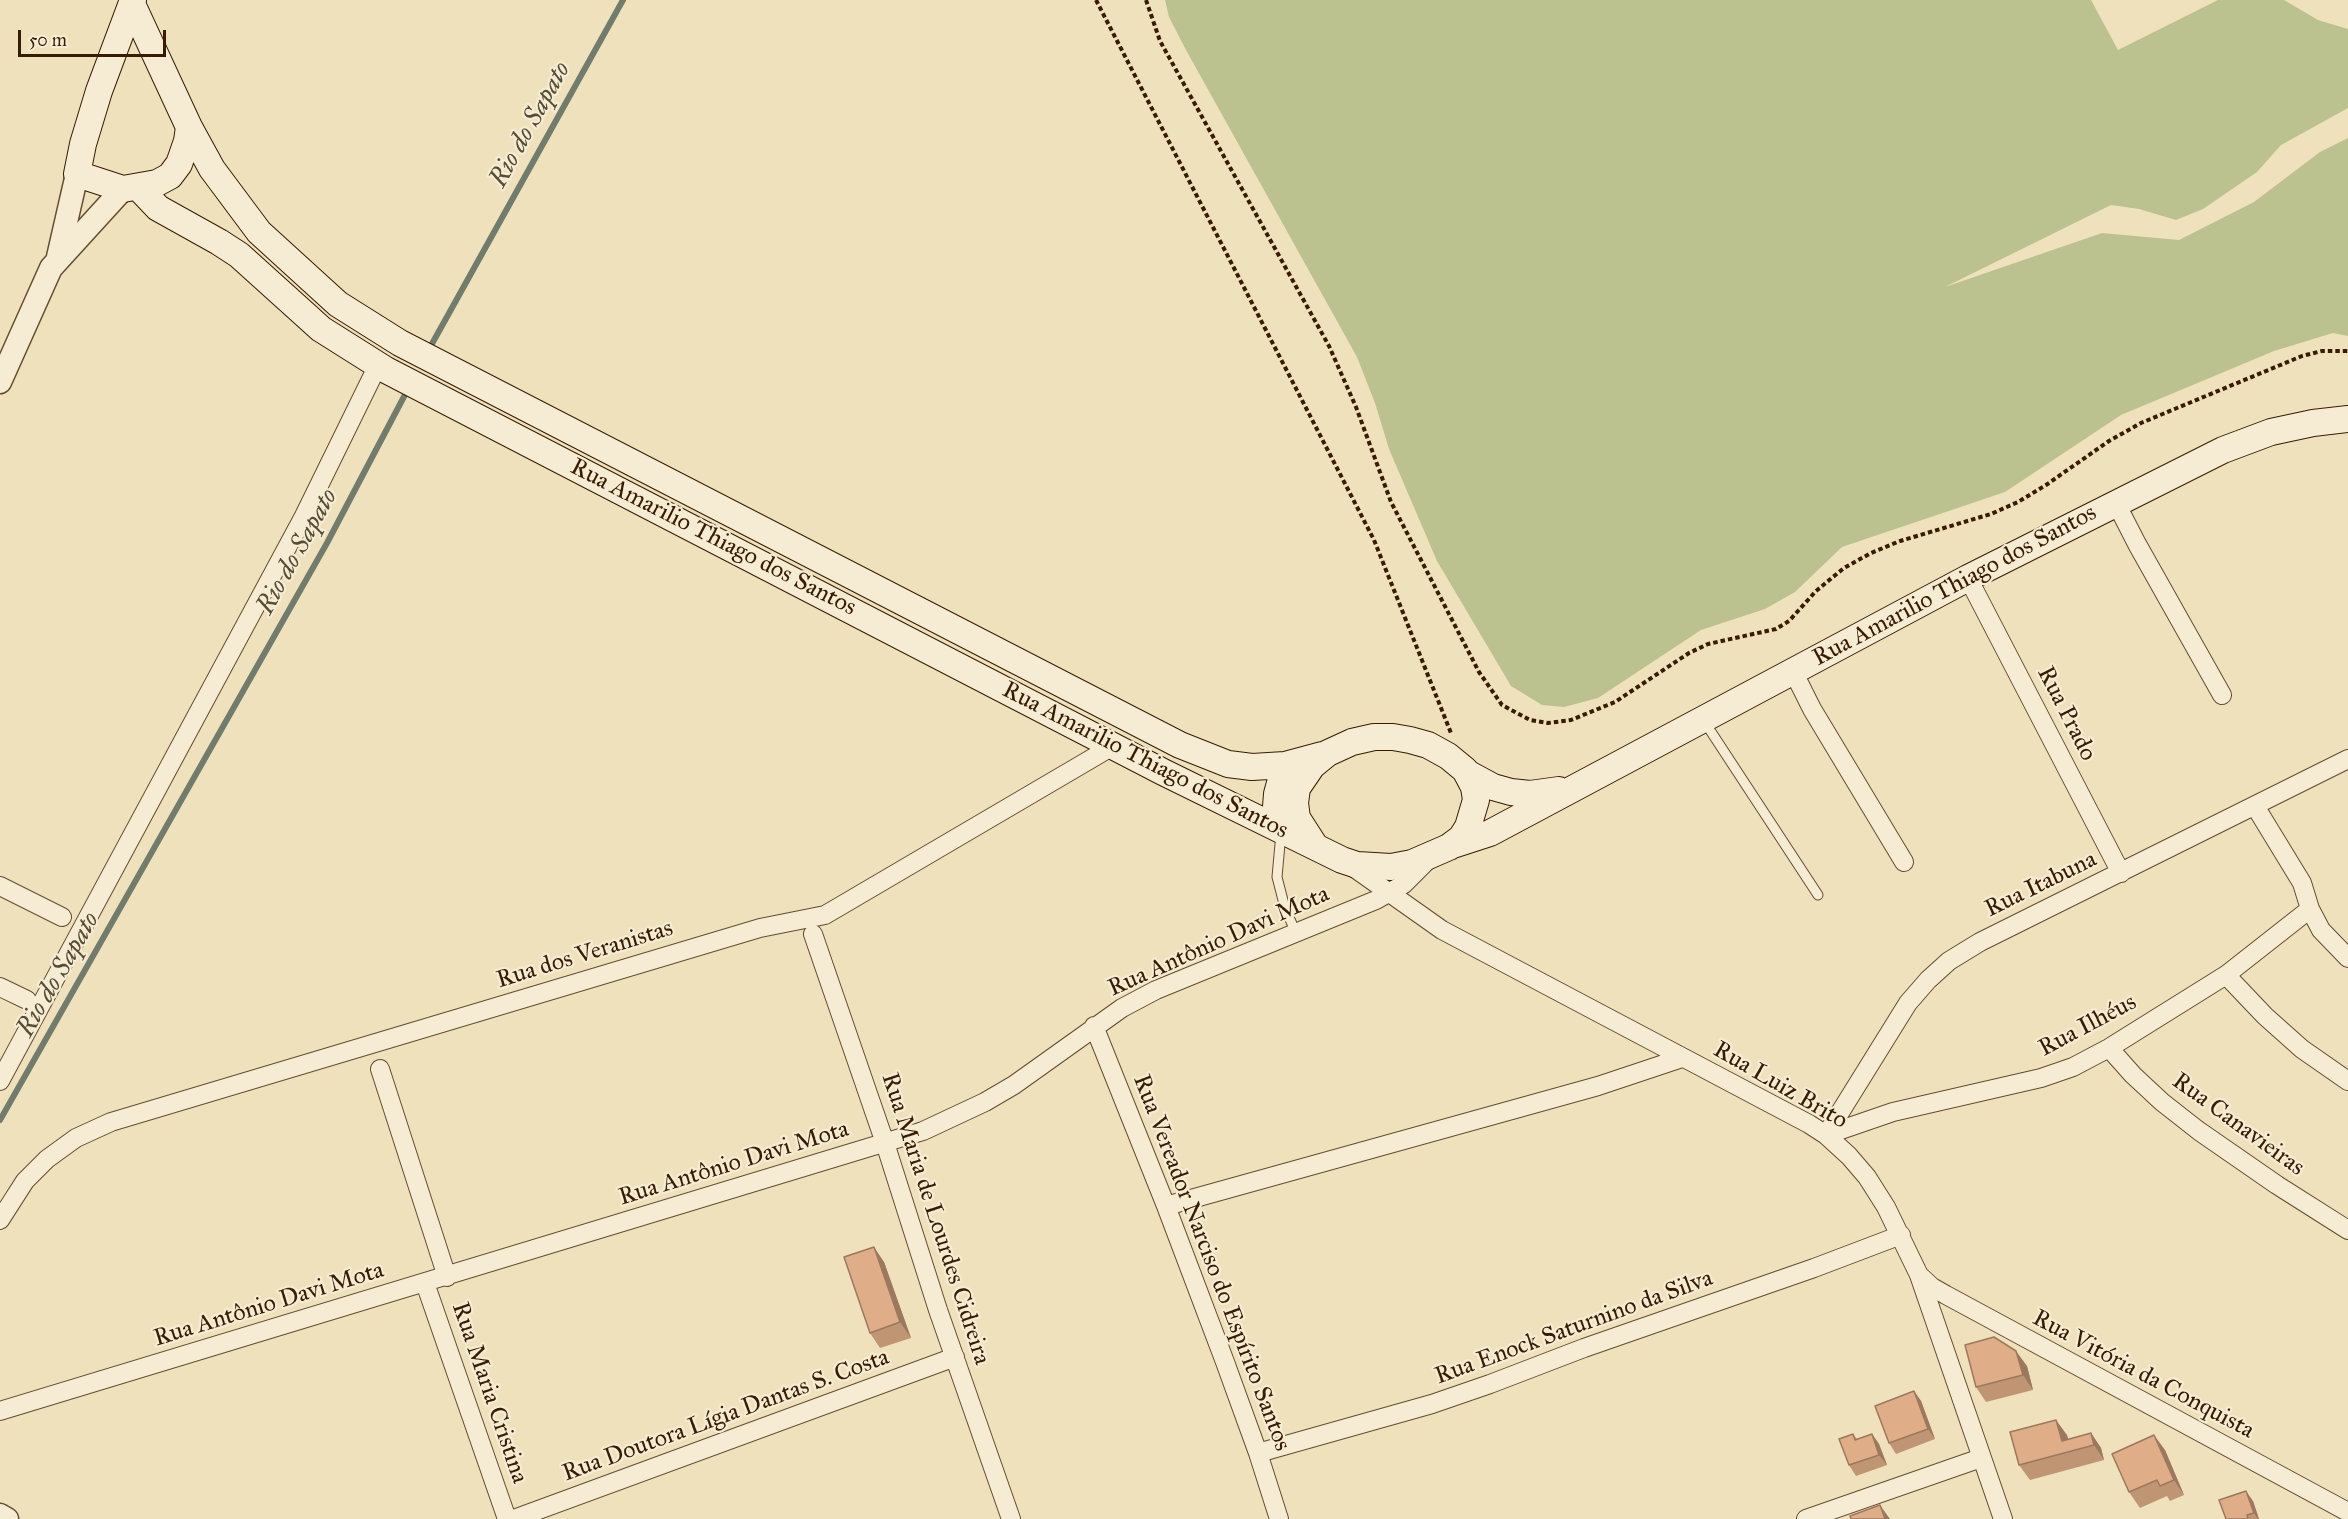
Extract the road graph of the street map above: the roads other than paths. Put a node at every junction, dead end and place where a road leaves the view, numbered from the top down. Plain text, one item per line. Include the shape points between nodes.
1 (133, 2) edge
2 (189, 127) junction
3 (77, 174) junction
4 (131, 188) junction
5 (57, 260) junction
6 (382, 367) junction
7 (0, 382) edge
8 (2348, 419) edge
9 (2116, 503) junction
10 (1968, 578) junction
11 (1793, 670) junction
12 (2222, 695) dead end
13 (1702, 719) junction
14 (1113, 746) junction
15 (1328, 753) junction
16 (2348, 759) edge
17 (1285, 765) junction
18 (1467, 772) junction
19 (1575, 787) junction
20 (2255, 806) junction
21 (1281, 830) junction
22 (1315, 846) junction
23 (1441, 851) junction
24 (1342, 860) junction
25 (1904, 862) dead end
26 (2121, 873) junction
27 (0, 886) edge
28 (1391, 892) junction
29 (1818, 895) dead end
30 (2310, 909) junction
31 (62, 917) dead end
32 (1296, 933) junction
33 (813, 934) dead end
34 (2348, 958) edge
35 (2226, 975) junction
36 (0, 987) edge
37 (27, 1000) dead end
38 (1094, 1026) junction
39 (2109, 1048) junction
40 (1682, 1058) junction
41 (380, 1069) dead end
42 (0, 1081) edge
43 (2348, 1081) edge
44 (1826, 1135) junction
45 (885, 1143) junction
46 (1166, 1206) junction
47 (0, 1220) edge
48 (2348, 1230) edge
49 (1901, 1235) junction
50 (1919, 1275) junction
51 (447, 1277) junction
52 (425, 1283) junction
53 (955, 1357) junction
54 (0, 1411) edge
55 (1258, 1454) junction
56 (1981, 1458) junction
57 (2348, 1512) edge
58 (0, 1515) edge
59 (7, 1519) edge
60 (507, 1519) edge
61 (514, 1519) edge
62 (1011, 1519) edge
63 (1278, 1519) edge
64 (1806, 1519) edge
65 (2003, 1519) edge

1 - 2 main road, Rua Amarilio Thiago dos Santos
1 - 3 main road via 99,92
2 - 4 main road via 179,164 170,176 158,183
2 - 17 main road, Rua Amarilio Thiago dos Santos via 212,169 259,232 338,304 400,342 1180,745 1228,764 1252,768
3 - 4 main road
3 - 5 street
4 - 5 street
4 - 6 main road, Rua Amarilio Thiago dos Santos via 239,255 321,328
5 - 7 street
6 - 14 main road, Rua Amarilio Thiago dos Santos
6 - 42 street
8 - 9 main road, Rua Amarilio Thiago dos Santos via 2261,435
9 - 10 main road, Rua Amarilio Thiago dos Santos
9 - 12 street
10 - 11 main road, Rua Amarilio Thiago dos Santos
10 - 26 street, Rua Prado
11 - 13 main road, Rua Amarilio Thiago dos Santos
11 - 25 street via 1812,709
13 - 19 main road, Rua Amarilio Thiago dos Santos
13 - 29 lane
14 - 21 main road, Rua Amarilio Thiago dos Santos
14 - 47 street, Rua dos Veranistas via 825,915 760,927 111,1122 76,1138 47,1159 25,1181
15 - 17 main road, Rua Amarilio Thiago dos Santos
15 - 18 main road via 1374,737 1401,738 1448,756
15 - 22 main road via 1303,777 1294,803 1297,818
16 - 20 street, Rua Itabuna
17 - 21 main road via 1276,807
18 - 19 main road, Rua Amarilio Thiago dos Santos via 1511,792
18 - 23 main road via 1476,800 1473,813 1461,838
19 - 23 main road, Rua Amarilio Thiago dos Santos via 1490,833
20 - 26 street, Rua Itabuna
20 - 30 street via 2302,883
21 - 22 main road, Rua Amarilio Thiago dos Santos
21 - 32 lane via 1277,877
22 - 24 main road
23 - 24 main road via 1391,867
23 - 28 street, Rua Antônio Davi Mota
24 - 28 street, Rua Luiz Brito
26 - 44 street, Rua Itabuna via 1980,942 1942,967 1908,1003
27 - 31 street
28 - 32 street, Rua Antônio Davi Mota
28 - 40 street, Rua Luiz Brito via 1442,930
30 - 34 street via 2321,930
30 - 35 street, Rua Ilhéus
32 - 38 street, Rua Antônio Davi Mota via 1156,990
33 - 45 street, Rua Maria de Lourdes Cidreira
35 - 39 street, Rua Ilhéus
35 - 43 street via 2265,1017
36 - 37 street
38 - 45 street, Rua Antônio Davi Mota via 1014,1086 923,1131
38 - 46 street, Rua Vereador Narciso do Espírito Santos
39 - 44 street, Rua Ilhéus via 2041,1078 1893,1112
39 - 48 street, Rua Canavieiras via 2162,1102 2199,1131
40 - 44 street, Rua Luiz Brito
40 - 46 street via 1598,1086
41 - 51 street, Rua Maria Cristina
44 - 49 street, Rua Luiz Brito via 1867,1177
45 - 51 street, Rua Antônio Davi Mota
45 - 53 street, Rua Maria de Lourdes Cidreira
46 - 55 street, Rua Vereador Narciso do Espírito Santos
49 - 50 street, Rua Luiz Brito
49 - 55 street, Rua Enock Saturnino da Silva via 1480,1388
50 - 56 street, Rua Luiz Brito
50 - 57 street, Rua Vitória da Conquista via 1946,1296
51 - 52 street, Rua Antônio Davi Mota
52 - 54 street, Rua Antônio Davi Mota
52 - 60 street, Rua Maria Cristina
53 - 61 street, Rua Doutora Lígia Dantas S. Costa
53 - 62 street, Rua Maria de Lourdes Cidreira
55 - 63 street, Rua Vereador Narciso do Espírito Santos
56 - 64 street
56 - 65 street, Rua Luiz Brito
58 - 59 street

